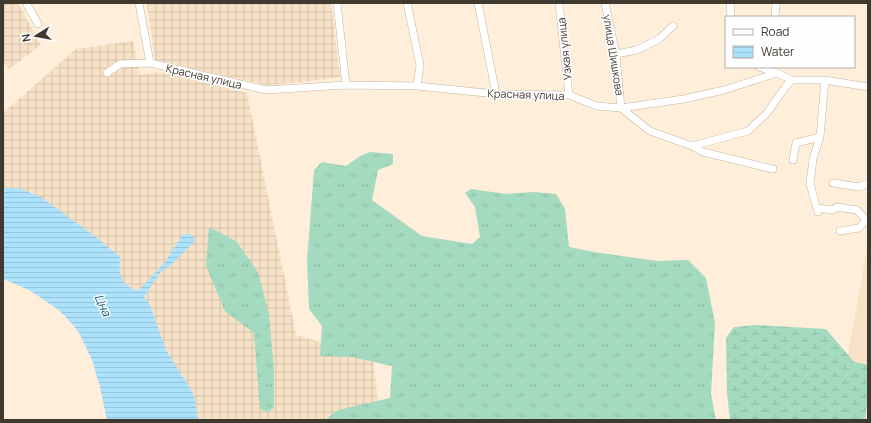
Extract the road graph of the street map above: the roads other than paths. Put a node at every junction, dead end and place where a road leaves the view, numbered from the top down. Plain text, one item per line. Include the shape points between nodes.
1 (26, 3) edge
2 (138, 3) edge
3 (336, 3) edge
4 (407, 3) edge
5 (478, 3) edge
6 (559, 3) edge
7 (605, 3) edge
8 (730, 3) edge
9 (776, 3) edge
10 (732, 16) edge
11 (775, 16) edge
12 (38, 24) dead end
13 (673, 26) dead end
14 (616, 54) junction
15 (150, 63) junction
16 (764, 68) edge
17 (775, 70) edge
18 (107, 73) dead end
19 (792, 80) junction
20 (825, 80) junction
21 (346, 85) junction
22 (417, 86) junction
23 (868, 87) edge
24 (496, 94) junction
25 (569, 95) junction
26 (621, 108) junction
27 (820, 138) junction
28 (692, 146) junction
29 (793, 160) dead end
30 (773, 169) dead end
31 (833, 183) dead end
32 (868, 183) edge
33 (867, 222) edge
34 (840, 231) dead end

1 - 12 street
2 - 15 street
3 - 21 street
4 - 22 street via 420,65
5 - 24 street
6 - 25 street, Узкая улица
7 - 14 street, улица Шишкова
8 - 10 street
9 - 11 street
13 - 14 street via 659,39 637,50
14 - 26 street, улица Шишкова
15 - 18 street, Красная улица via 120,64
15 - 21 street, Красная улица via 266,90
16 - 17 street
17 - 19 street
17 - 26 street, Красная улица via 724,90 691,98
19 - 20 street
19 - 28 street via 767,113 748,130
20 - 23 street
20 - 27 street
21 - 22 street, Красная улица
22 - 24 street, Красная улица
24 - 25 street, Красная улица
25 - 26 street, Красная улица via 597,106
26 - 28 street via 650,132
27 - 29 street via 796,143
27 - 33 street via 813,159 810,184 818,210 833,210 837,207 857,210
28 - 30 street via 703,152
31 - 32 street via 860,187
33 - 34 street via 859,228

